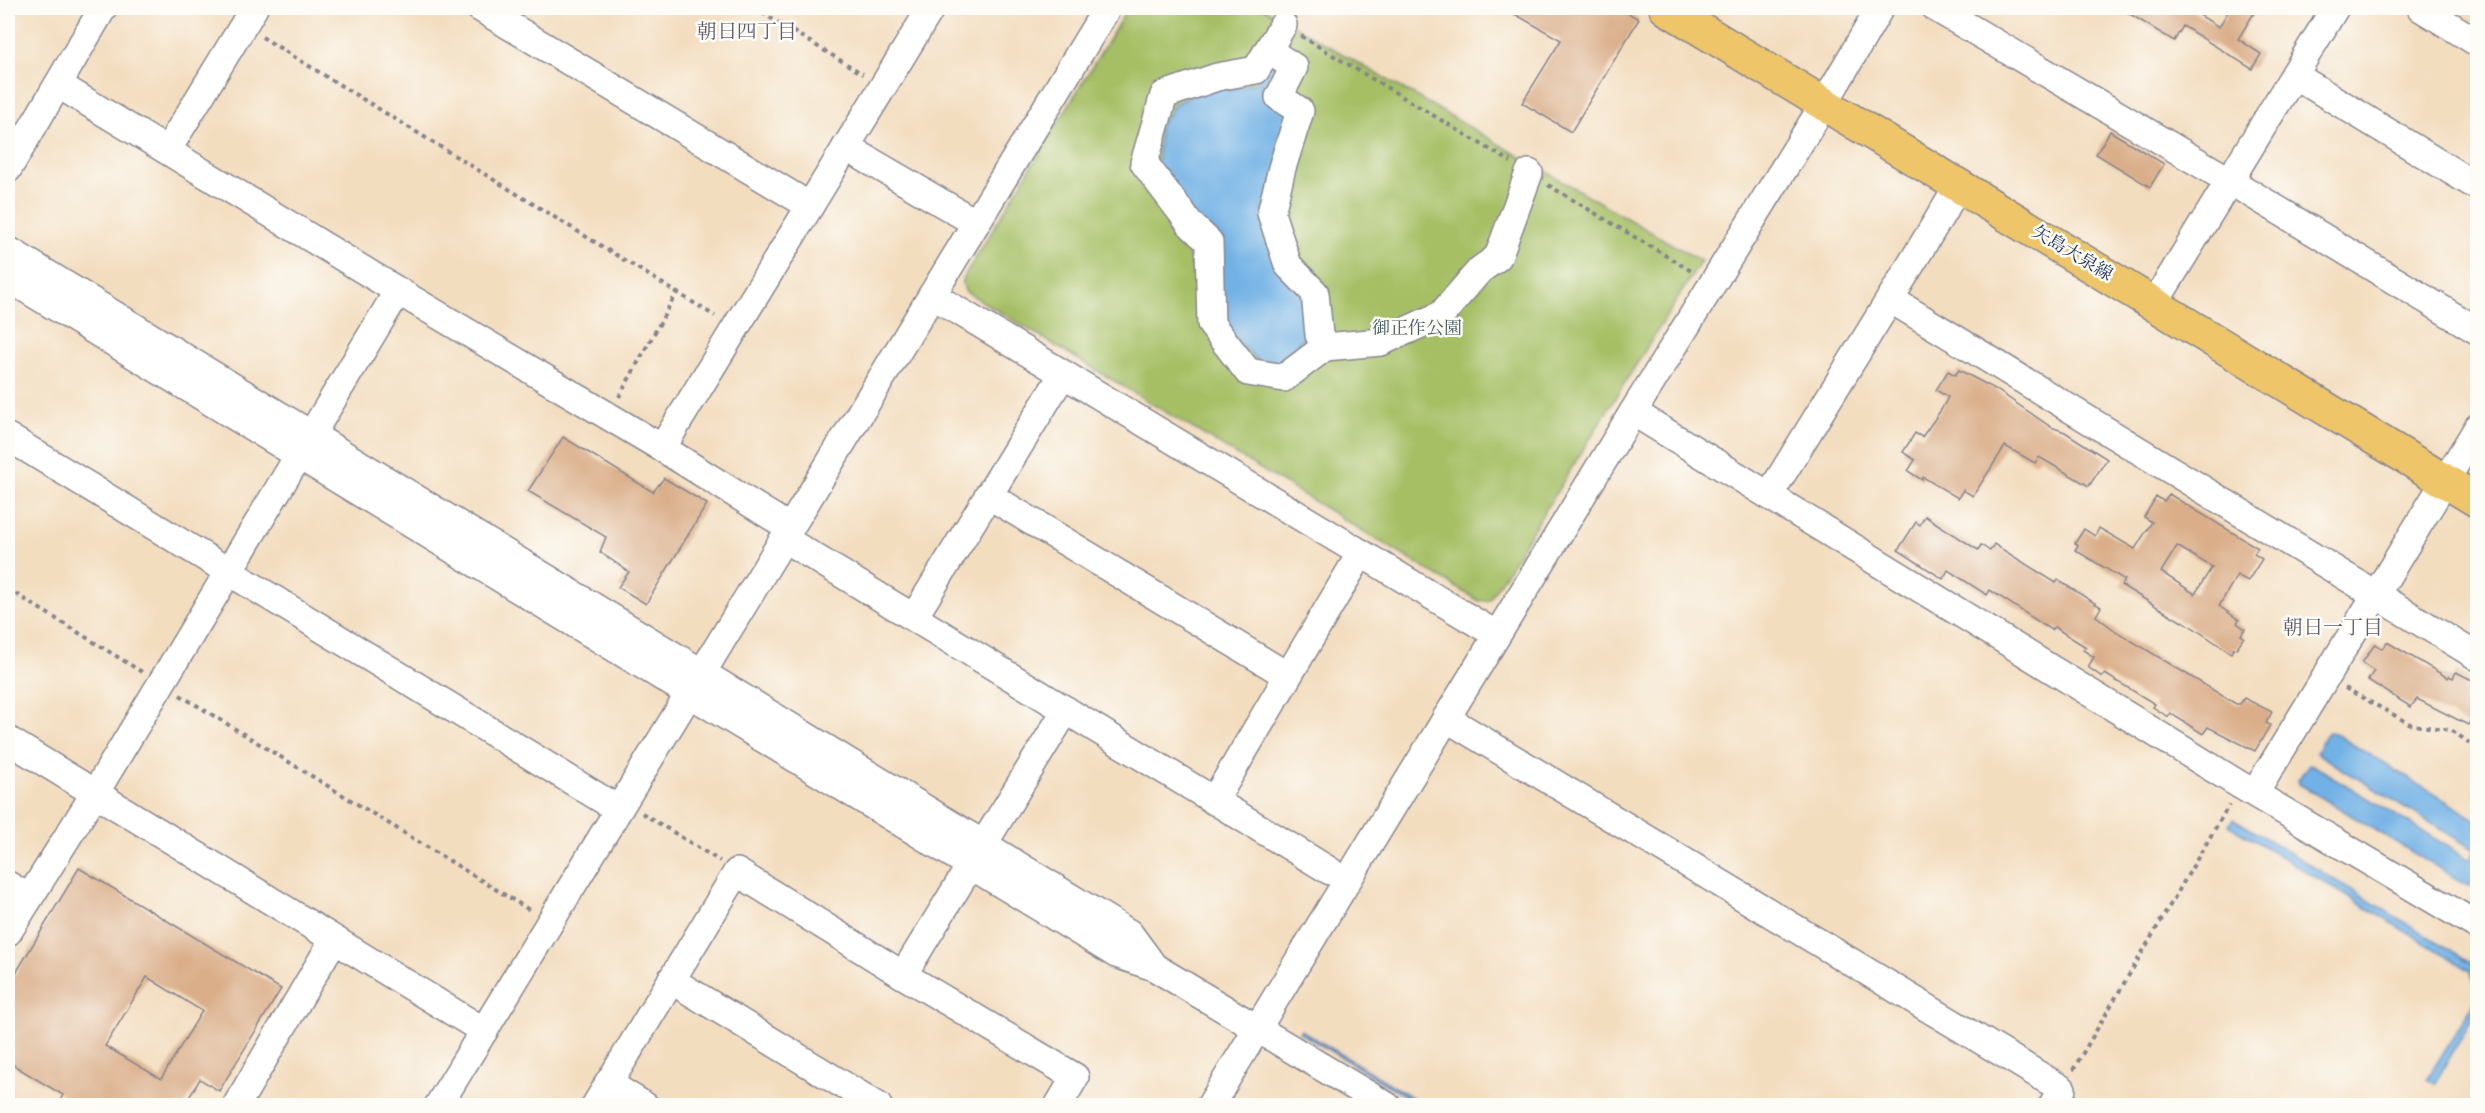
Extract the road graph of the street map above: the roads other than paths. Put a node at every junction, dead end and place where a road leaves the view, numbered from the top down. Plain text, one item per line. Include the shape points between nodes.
1 (103, 8) edge
2 (480, 8) edge
3 (931, 8) edge
4 (1107, 8) edge
5 (1880, 8) edge
6 (1936, 8) edge
7 (2335, 8) edge
8 (2421, 8) edge
9 (1683, 12) edge
10 (249, 17) edge
11 (1283, 25) road end
12 (2478, 42) edge
13 (1268, 50) junction
14 (2294, 75) junction
15 (58, 85) junction
16 (1824, 104) junction
17 (846, 147) junction
18 (168, 149) junction
19 (8, 169) edge
20 (1529, 173) road end
21 (2229, 181) junction
22 (1958, 187) junction
23 (2478, 187) edge
24 (810, 206) junction
25 (976, 223) junction
26 (8, 250) edge
27 (8, 278) edge
28 (398, 291) junction
29 (932, 295) junction
30 (1890, 298) junction
31 (2154, 304) junction
32 (2478, 331) edge
33 (1325, 347) junction
34 (1063, 374) junction
35 (1633, 412) junction
36 (2478, 427) edge
37 (8, 437) edge
38 (304, 445) junction
39 (662, 448) junction
40 (2445, 481) junction
41 (1770, 494) junction
42 (988, 495) junction
43 (2478, 501) edge
44 (793, 537) junction
45 (1361, 553) junction
46 (229, 572) junction
47 (2375, 594) junction
48 (914, 617) junction
49 (1497, 635) junction
50 (2478, 657) edge
51 (1288, 676) junction
52 (696, 683) junction
53 (1066, 710) junction
54 (1446, 718) junction
55 (8, 740) edge
56 (2248, 789) junction
57 (95, 793) junction
58 (1215, 801) junction
59 (621, 805) junction
60 (977, 854) junction
61 (1330, 871) dead end
62 (18, 891) edge
63 (2478, 926) edge
64 (8, 932) edge
65 (333, 941) junction
66 (903, 975) junction
67 (671, 980) junction
68 (1258, 1027) junction
69 (484, 1031) junction
70 (601, 1094) edge
71 (2057, 1097) edge
72 (236, 1106) edge
73 (438, 1106) edge
74 (645, 1106) edge
75 (878, 1106) edge
76 (1058, 1106) edge
77 (1210, 1106) edge
78 (1387, 1106) edge

1 - 15 street
2 - 24 street
3 - 17 street
4 - 25 street
5 - 16 street
6 - 21 street
7 - 14 street
8 - 12 street
9 - 16 main road, 矢島大泉線
10 - 18 street
11 - 13 street
13 - 33 street via 1294,67 1279,97 1300,111 1271,213 1288,265 1316,293 1318,335
13 - 33 street via 1256,70 1217,77 1164,95 1144,163 1191,225 1209,242 1211,324 1248,372 1284,378
14 - 21 street
14 - 23 street
15 - 18 street
15 - 19 street
16 - 22 main road, 矢島大泉線
16 - 35 street
17 - 24 street
17 - 25 street
18 - 28 street
20 - 33 street via 1498,257 1480,270 1441,315 1382,342
21 - 31 street
21 - 32 street
22 - 30 street
22 - 31 main road, 矢島大泉線
24 - 39 street
25 - 29 street
26 - 38 street
27 - 38 street
28 - 38 street
28 - 39 street
29 - 34 street
29 - 44 street
30 - 41 street
30 - 47 street
31 - 40 main road, 矢島大泉線
34 - 42 street
34 - 45 street
35 - 41 street
35 - 49 street
36 - 40 street
37 - 46 street
38 - 46 street
38 - 52 street
39 - 44 street
40 - 43 main road, 矢島大泉線
40 - 47 street
41 - 56 street
42 - 48 street
42 - 51 street
44 - 48 street
44 - 52 street
45 - 49 street
45 - 51 street
46 - 57 street
46 - 59 street
47 - 50 street
47 - 56 street
48 - 53 street
49 - 54 street
51 - 58 street
52 - 59 street
52 - 60 street
53 - 58 street
53 - 60 street
54 - 68 street
54 - 71 street
55 - 57 street
56 - 63 street
57 - 62 street
57 - 65 street
58 - 61 street
59 - 69 street
60 - 66 street
60 - 68 street via 1116,954 1154,967
62 - 64 street
65 - 69 street
65 - 72 street
66 - 67 street via 737,872
66 - 76 street via 1075,1077
67 - 70 street
67 - 75 street
68 - 77 street
68 - 78 street
69 - 73 street
70 - 74 street

